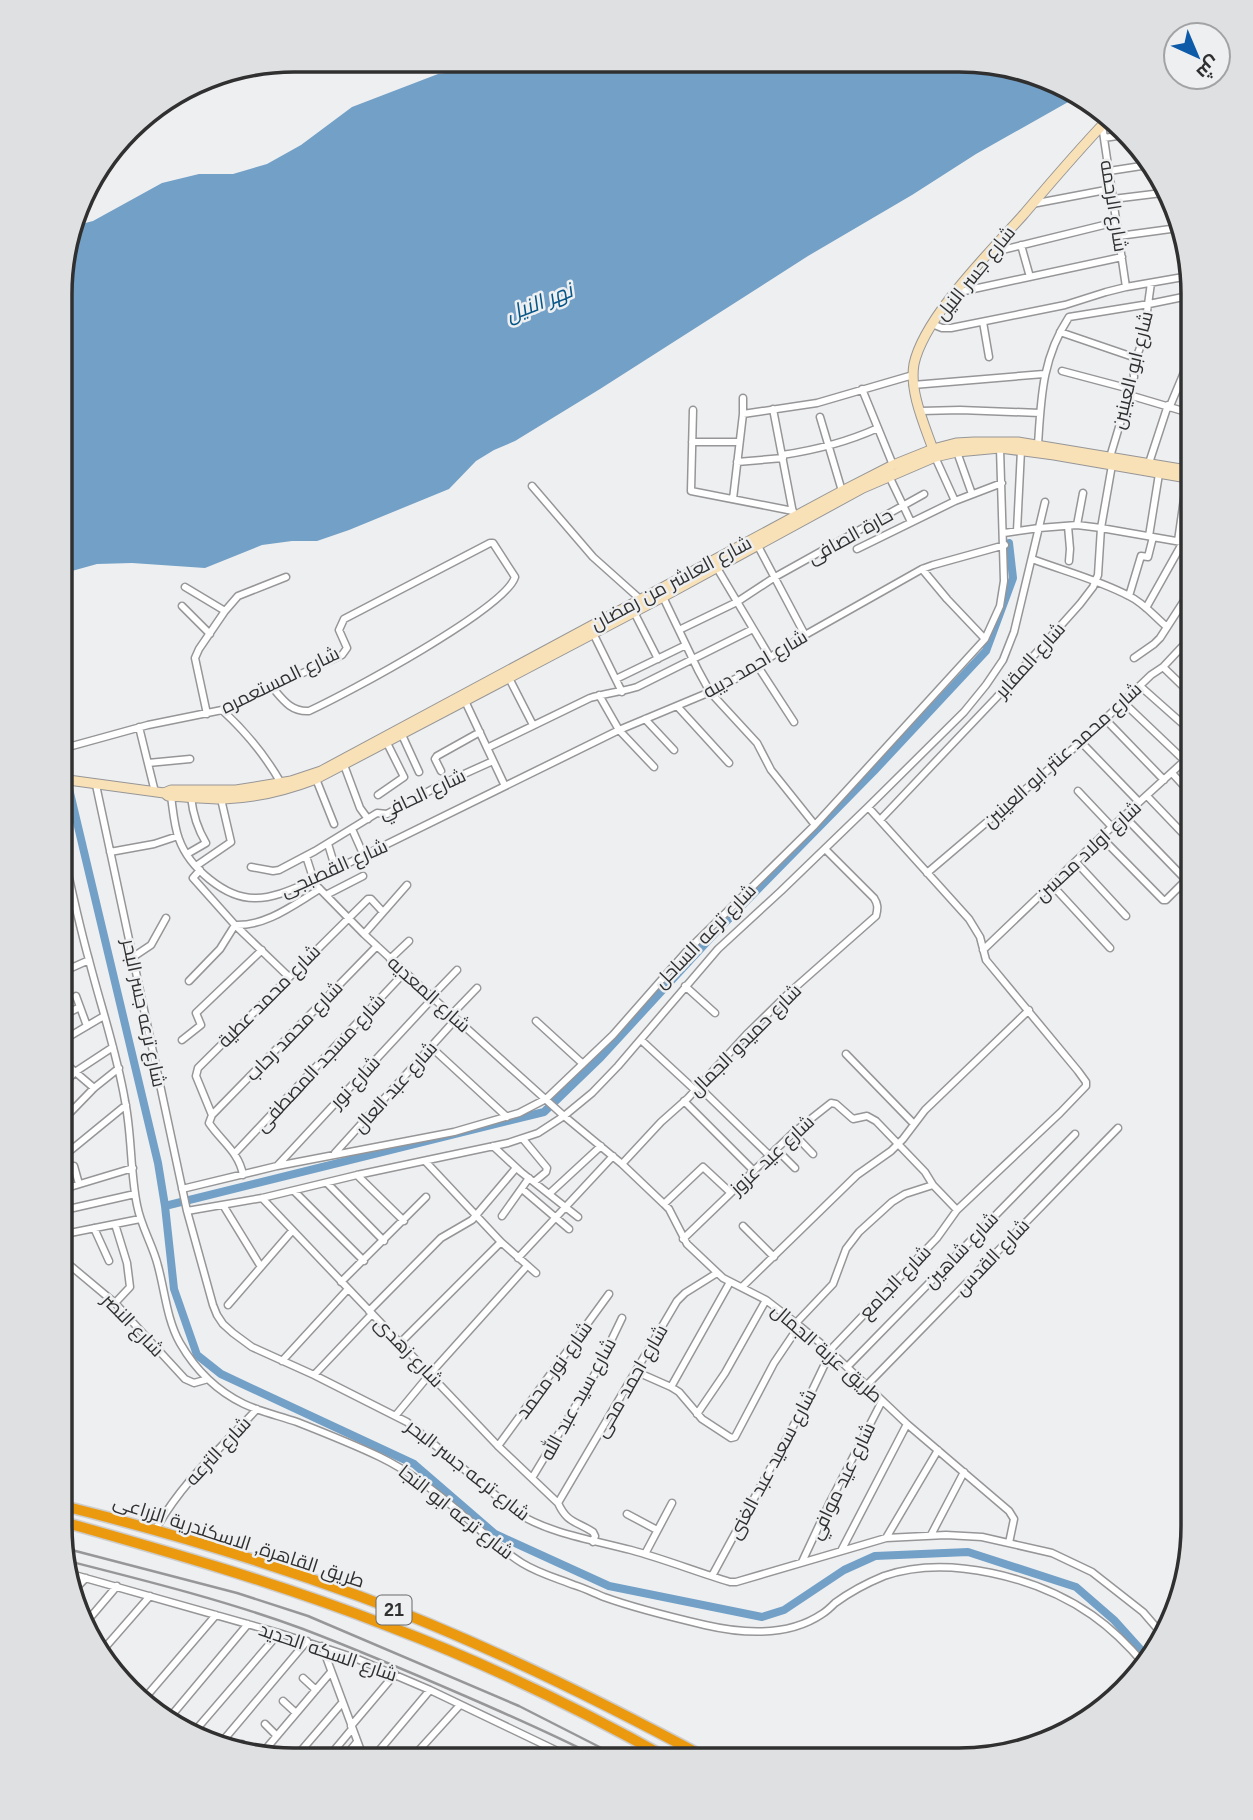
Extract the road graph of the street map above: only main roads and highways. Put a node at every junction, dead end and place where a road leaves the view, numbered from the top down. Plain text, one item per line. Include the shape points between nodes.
1 (1102, 125) edge
2 (934, 453) junction
3 (1111, 461) junction
4 (1181, 473) edge
5 (1181, 475) edge
6 (72, 781) edge
7 (163, 794) junction
8 (72, 1508) edge
9 (72, 1524) edge
10 (650, 1748) edge
11 (688, 1748) edge

1 - 2 main road, شارع جسر النيل via 932,324 917,356 913,380
2 - 3 main road, شارع العاشر من رمضان via 1000,448
2 - 3 main road, شارع العاشر من رمضان via 957,443 1000,441
2 - 7 main road, شارع العاشر من رمضان via 893,465 794,514 321,771 226,792 171,790
2 - 7 main road, شارع العاشر من رمضان via 316,779 241,798
3 - 4 main road, شارع العاشر من رمضان via 1149,463
3 - 5 main road, شارع العاشر من رمضان
6 - 7 main road, شارع العاشر من رمضان
8 - 11 highway, طريق القاهرة, الاسكندرية الزراعى / 21 via 187,1538 395,1611 517,1663
9 - 10 highway, طريق القاهرة, الاسكندرية الزراعى / 21 via 181,1555 390,1626 501,1673

